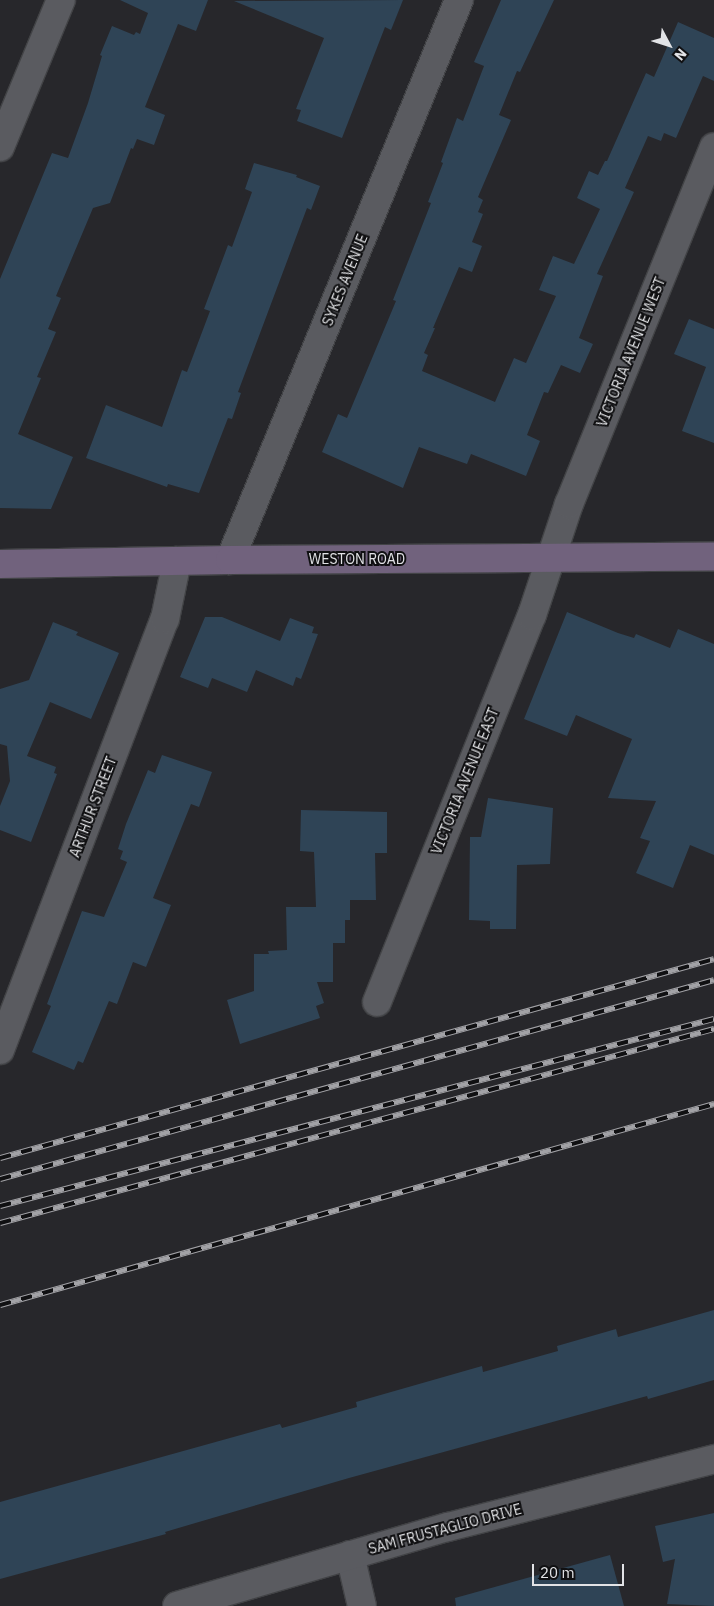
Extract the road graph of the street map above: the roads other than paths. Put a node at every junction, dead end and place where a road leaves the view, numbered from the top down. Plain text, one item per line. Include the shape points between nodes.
1 (61, 0) edge
2 (459, 0) edge
3 (0, 147) edge
4 (714, 148) edge
5 (714, 557) edge
6 (550, 558) junction
7 (230, 560) junction
8 (177, 561) junction
9 (0, 564) edge
10 (377, 1002) dead end
11 (0, 1050) edge
12 (714, 1459) edge
13 (350, 1555) junction
14 (177, 1606) edge
15 (362, 1606) edge

1 - 3 street
2 - 7 street, SYKES AVENUE
4 - 6 street, VICTORIA AVENUE WEST
5 - 6 main road, WESTON ROAD
6 - 7 main road, WESTON ROAD
6 - 10 street, VICTORIA AVENUE EAST via 532,615
7 - 8 main road, WESTON ROAD
8 - 9 main road, WESTON ROAD
8 - 11 street, ARTHUR STREET via 165,618
12 - 13 street, SAM FRUSTAGLIO DRIVE
13 - 14 street, SAM FRUSTAGLIO DRIVE
13 - 15 street

